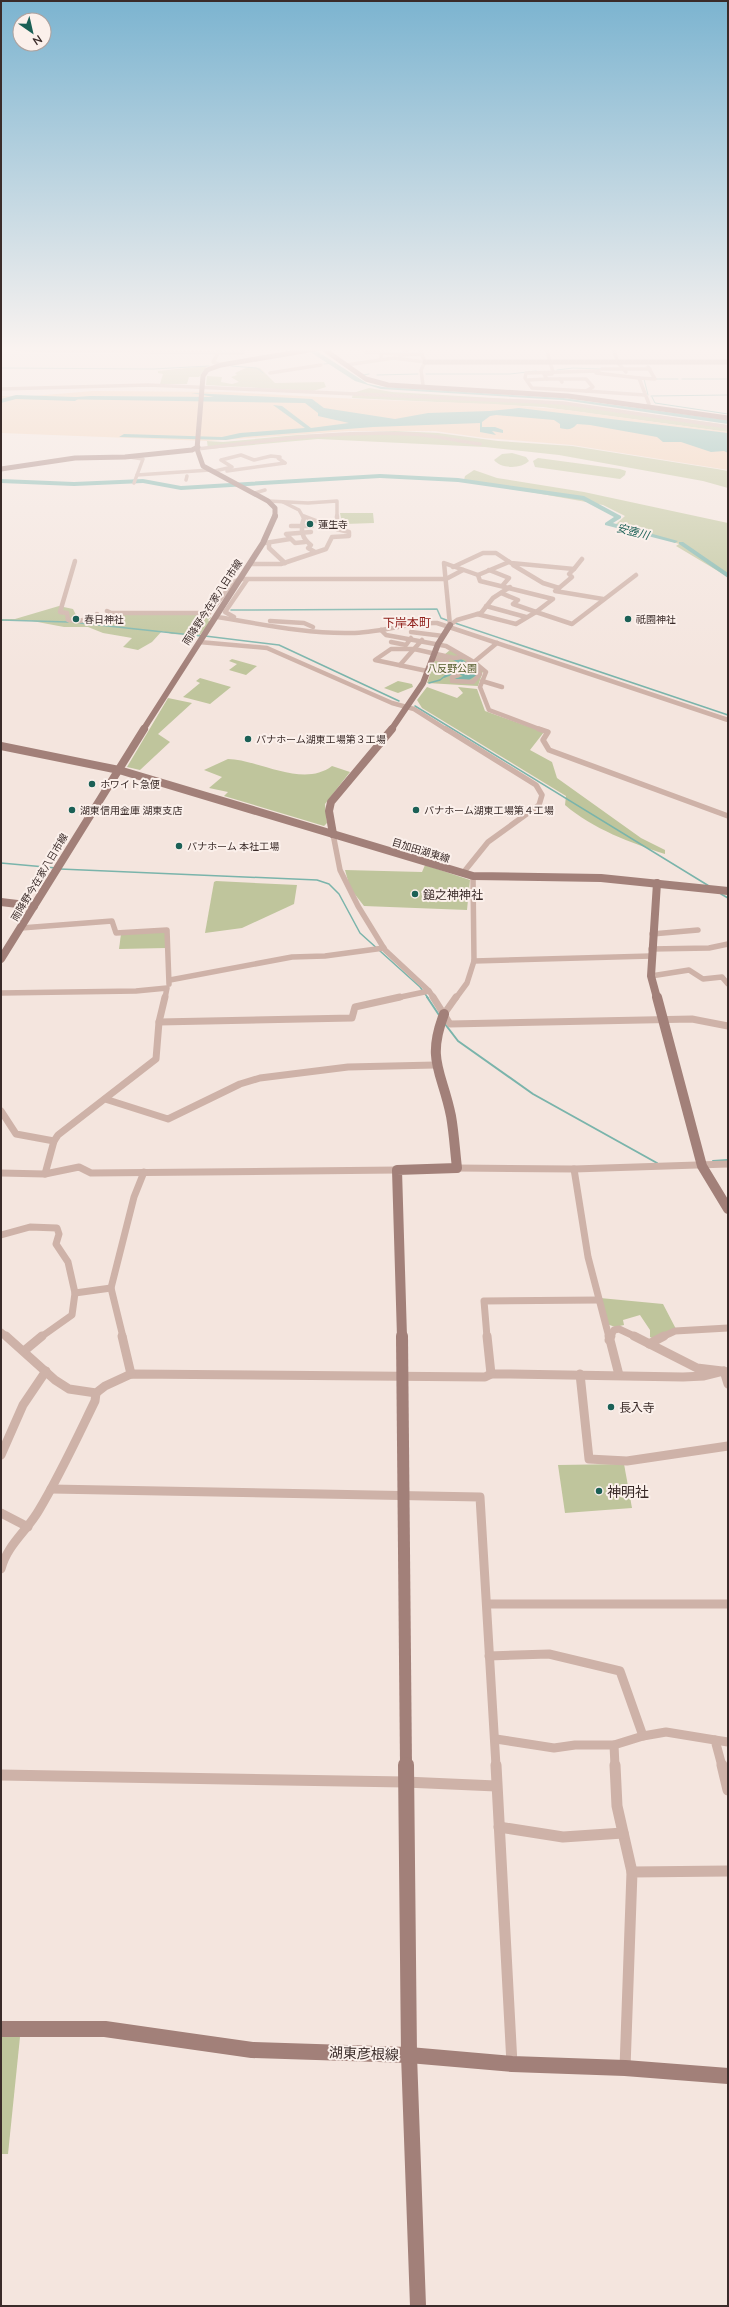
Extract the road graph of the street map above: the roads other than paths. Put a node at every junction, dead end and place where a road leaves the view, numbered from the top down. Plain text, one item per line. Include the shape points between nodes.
1 (142, 456) edge
2 (200, 456) edge
3 (238, 456) edge
4 (243, 456) edge
5 (130, 457) junction
6 (255, 461) junction
7 (265, 466) junction
8 (232, 467) junction
9 (1, 469) edge
10 (211, 471) junction
11 (137, 475) junction
12 (154, 475) junction
13 (134, 483) dead end
14 (265, 490) dead end
15 (255, 493) junction
16 (268, 501) junction
17 (283, 502) junction
18 (304, 518) junction
19 (291, 526) dead end
20 (301, 526) junction
21 (312, 526) dead end
22 (337, 529) junction
23 (311, 532) dead end
24 (302, 533) junction
25 (290, 538) junction
26 (306, 542) junction
27 (266, 543) junction
28 (315, 552) junction
29 (582, 558) dead end
30 (75, 561) dead end
31 (285, 563) junction
32 (510, 563) junction
33 (249, 564) junction
34 (453, 567) junction
35 (574, 569) junction
36 (463, 570) junction
37 (489, 570) junction
38 (478, 575) junction
39 (636, 575) dead end
40 (240, 579) junction
41 (247, 580) junction
42 (446, 580) junction
43 (503, 585) junction
44 (510, 587) junction
45 (559, 588) junction
46 (520, 590) junction
47 (501, 593) junction
48 (513, 598) junction
49 (603, 599) junction
50 (513, 604) junction
51 (486, 606) junction
52 (506, 610) junction
53 (107, 611) dead end
54 (536, 612) junction
55 (97, 614) dead end
56 (477, 614) junction
57 (217, 617) junction
58 (526, 617) junction
59 (449, 623) junction
60 (410, 625) junction
61 (381, 630) junction
62 (442, 636) junction
63 (411, 638) junction
64 (422, 640) junction
65 (199, 642) junction
66 (391, 642) dead end
67 (497, 643) junction
68 (438, 644) junction
69 (414, 649) junction
70 (433, 656) junction
71 (467, 662) junction
72 (400, 665) junction
73 (427, 671) junction
74 (482, 681) junction
75 (455, 685) dead end
76 (480, 687) junction
77 (502, 687) dead end
78 (405, 706) junction
79 (728, 720) edge
80 (1, 746) edge
81 (119, 770) junction
82 (728, 816) edge
83 (333, 834) junction
84 (463, 873) junction
85 (473, 876) junction
86 (657, 883) junction
87 (727, 893) edge
88 (1, 902) edge
89 (34, 906) junction
90 (21, 928) junction
91 (698, 930) dead end
92 (652, 934) junction
93 (728, 944) edge
94 (384, 948) junction
95 (651, 952) junction
96 (1, 959) edge
97 (474, 961) junction
98 (650, 976) junction
99 (170, 980) junction
100 (728, 984) edge
101 (168, 988) junction
102 (426, 992) junction
103 (1, 993) edge
104 (442, 1018) junction
105 (662, 1021) junction
106 (159, 1022) junction
107 (728, 1026) edge
108 (435, 1066) junction
109 (105, 1099) junction
110 (1, 1112) edge
111 (54, 1141) junction
112 (701, 1162) junction
113 (728, 1164) edge
114 (457, 1168) junction
115 (574, 1169) junction
116 (397, 1170) junction
117 (144, 1172) junction
118 (1, 1174) edge
119 (45, 1174) junction
120 (728, 1209) edge
121 (1, 1235) edge
122 (111, 1288) junction
123 (74, 1293) junction
124 (599, 1300) junction
125 (728, 1328) edge
126 (1, 1332) edge
127 (610, 1340) junction
128 (649, 1344) junction
129 (24, 1351) junction
130 (46, 1371) junction
131 (726, 1371) edge
132 (131, 1374) junction
133 (491, 1374) junction
134 (580, 1374) junction
135 (619, 1375) junction
136 (403, 1376) junction
137 (728, 1384) edge
138 (96, 1393) junction
139 (728, 1446) edge
140 (1, 1455) edge
141 (50, 1489) junction
142 (404, 1496) junction
143 (1, 1514) edge
144 (28, 1527) junction
145 (2, 1558) edge
146 (1, 1568) edge
147 (487, 1604) junction
148 (728, 1604) edge
149 (489, 1656) junction
150 (643, 1736) junction
151 (496, 1739) junction
152 (715, 1740) junction
153 (728, 1742) edge
154 (614, 1745) junction
155 (1, 1775) edge
156 (405, 1782) junction
157 (496, 1786) junction
158 (728, 1790) edge
159 (499, 1827) junction
160 (624, 1833) junction
161 (728, 1871) edge
162 (632, 1872) junction
163 (1, 2029) edge
164 (409, 2055) junction
165 (512, 2064) junction
166 (625, 2068) junction
167 (728, 2076) edge
168 (418, 2306) edge

1 - 5 main road
2 - 10 main road via 203,466
3 - 8 street via 221,460
4 - 6 street
5 - 9 main road via 75,458
5 - 11 street via 143,459
6 - 7 street
6 - 7 street via 274,456 280,457 278,458 285,463
6 - 8 street
7 - 10 street
8 - 10 street
10 - 12 street
10 - 12 street via 187,478
10 - 15 main road
11 - 12 street
11 - 13 street
14 - 15 street
15 - 16 main road
16 - 17 street
16 - 27 main road, 雨降野今在家八日市線 via 275,508 276,514
17 - 18 street via 299,510
17 - 22 street via 337,501
18 - 20 street
18 - 22 street
19 - 20 street
20 - 21 street
20 - 24 street
22 - 28 street via 350,532 349,536 332,537 326,549
23 - 24 street
24 - 25 street via 286,534
24 - 26 street
25 - 26 street via 295,543
25 - 27 street
26 - 28 street via 311,546 308,548
27 - 31 street
27 - 33 main road, 雨降野今在家八日市線
28 - 31 street
29 - 35 street
30 - 55 street via 60,612 67,613 68,620 79,621 97,617
31 - 33 street
32 - 34 street via 496,553 483,553
32 - 35 street
32 - 37 street
32 - 45 street via 543,583
33 - 40 main road, 雨降野今在家八日市線
34 - 36 street
34 - 42 street via 444,563
35 - 45 street via 569,574 572,577
36 - 38 street
36 - 42 street
37 - 38 street
37 - 43 street via 509,578
38 - 43 street via 480,581
39 - 49 street
40 - 41 street
40 - 53 street via 234,582 209,613
40 - 57 main road, 雨降野今在家八日市線
41 - 42 street
41 - 59 street via 225,612 227,614 239,618 304,623 308,626 333,629 372,628 425,619
42 - 59 street
43 - 44 street
44 - 46 street
44 - 47 street
45 - 49 street via 556,591
46 - 48 street
46 - 54 street via 553,599
47 - 48 street
47 - 51 street
48 - 50 street via 518,600
49 - 54 street via 572,624
50 - 52 street
50 - 54 street
51 - 52 street
51 - 56 street
52 - 58 street
54 - 58 street
56 - 58 street via 516,624
56 - 59 street
57 - 61 street via 337,632
57 - 65 main road, 雨降野今在家八日市線
59 - 60 street via 428,622
59 - 62 main road
59 - 67 street
60 - 61 street
60 - 62 street via 410,631
61 - 63 street via 386,635
62 - 68 main road
63 - 64 street
63 - 66 street via 406,644
64 - 68 street
64 - 69 street
65 - 78 street via 267,648 392,703
65 - 81 main road, 雨降野今在家八日市線
67 - 71 street
67 - 79 street
68 - 70 main road
68 - 71 street via 446,646
69 - 70 street
69 - 72 street
69 - 72 street via 391,649 375,660
70 - 71 street
70 - 71 street via 446,660 458,675 452,677 452,681 473,682 480,671
70 - 73 main road
71 - 74 street via 486,672
72 - 73 street
73 - 78 main road via 422,683
74 - 76 street
74 - 77 street
75 - 76 street
76 - 82 street via 489,710 548,732 543,740 549,750
78 - 83 main road via 390,732 331,802 329,811
78 - 84 street via 414,709 536,785 542,796 539,805 488,842
80 - 81 main road, 目加田湖東線
81 - 83 main road, 目加田湖東線
81 - 89 main road, 雨降野今在家八日市線
83 - 84 main road, 目加田湖東線
83 - 94 street via 340,870 346,885
84 - 85 main road, 目加田湖東線
85 - 86 main road, 目加田湖東線 via 601,878
85 - 97 street
86 - 87 main road, 目加田湖東線
86 - 92 main road
88 - 89 main road
89 - 90 main road, 雨降野今在家八日市線
90 - 96 main road, 雨降野今在家八日市線
90 - 99 street via 112,921 116,933 167,930
91 - 92 street
92 - 95 main road
93 - 95 street via 709,948
94 - 99 street via 326,956 292,957
94 - 102 street
95 - 97 street
95 - 98 main road
97 - 104 street via 467,983
98 - 100 street via 688,970 703,979 722,977
98 - 105 main road
99 - 101 street
101 - 103 street via 136,991
101 - 106 street
102 - 104 street
102 - 106 street via 355,1007 352,1018
104 - 105 street via 450,1024
104 - 108 main road via 436,1032
105 - 107 street via 692,1019
105 - 112 main road
106 - 109 street via 156,1060
108 - 109 street via 325,1069 260,1078 240,1084 168,1119
108 - 114 main road via 449,1107
109 - 111 street via 58,1135
110 - 111 street via 16,1134
111 - 119 street
112 - 113 street
112 - 115 street
112 - 120 main road
114 - 115 street
114 - 116 main road
115 - 124 street via 588,1257
116 - 117 street
116 - 136 main road
117 - 119 street via 91,1173 79,1167
117 - 122 street via 134,1197
118 - 119 street
121 - 123 street via 30,1227 57,1228 59,1234 56,1244 68,1262
122 - 123 street
122 - 132 street
123 - 129 street via 72,1315
124 - 127 street
124 - 133 street via 484,1301
125 - 128 street via 675,1331
126 - 129 street
127 - 128 street via 614,1330 619,1329
127 - 135 street
128 - 131 street via 697,1368
129 - 130 street
130 - 138 street via 69,1389
130 - 140 street via 23,1405
131 - 135 street via 712,1376
131 - 137 street
132 - 136 street
132 - 138 street
133 - 134 street
133 - 136 street via 485,1377
134 - 135 street
134 - 139 street via 589,1459 627,1461
136 - 142 main road
138 - 141 street via 95,1401
141 - 142 street
141 - 144 street
142 - 147 street via 480,1497
142 - 156 main road
143 - 144 street
144 - 145 street via 6,1550
145 - 146 street
147 - 148 street
147 - 149 street
149 - 150 street via 549,1654 620,1671
149 - 151 street
150 - 152 street via 666,1732
150 - 154 street
151 - 154 street via 554,1748
151 - 157 street
152 - 153 street
152 - 158 street
154 - 160 street via 617,1806
155 - 156 street
156 - 157 street
156 - 164 main road
157 - 159 street
159 - 160 street via 563,1837
159 - 165 street
160 - 162 street
161 - 162 street
162 - 166 street
163 - 164 main road, 湖東彦根線 via 105,2029 252,2050
164 - 165 main road, 湖東彦根線
164 - 168 main road
165 - 166 main road, 湖東彦根線
166 - 167 main road, 湖東彦根線

